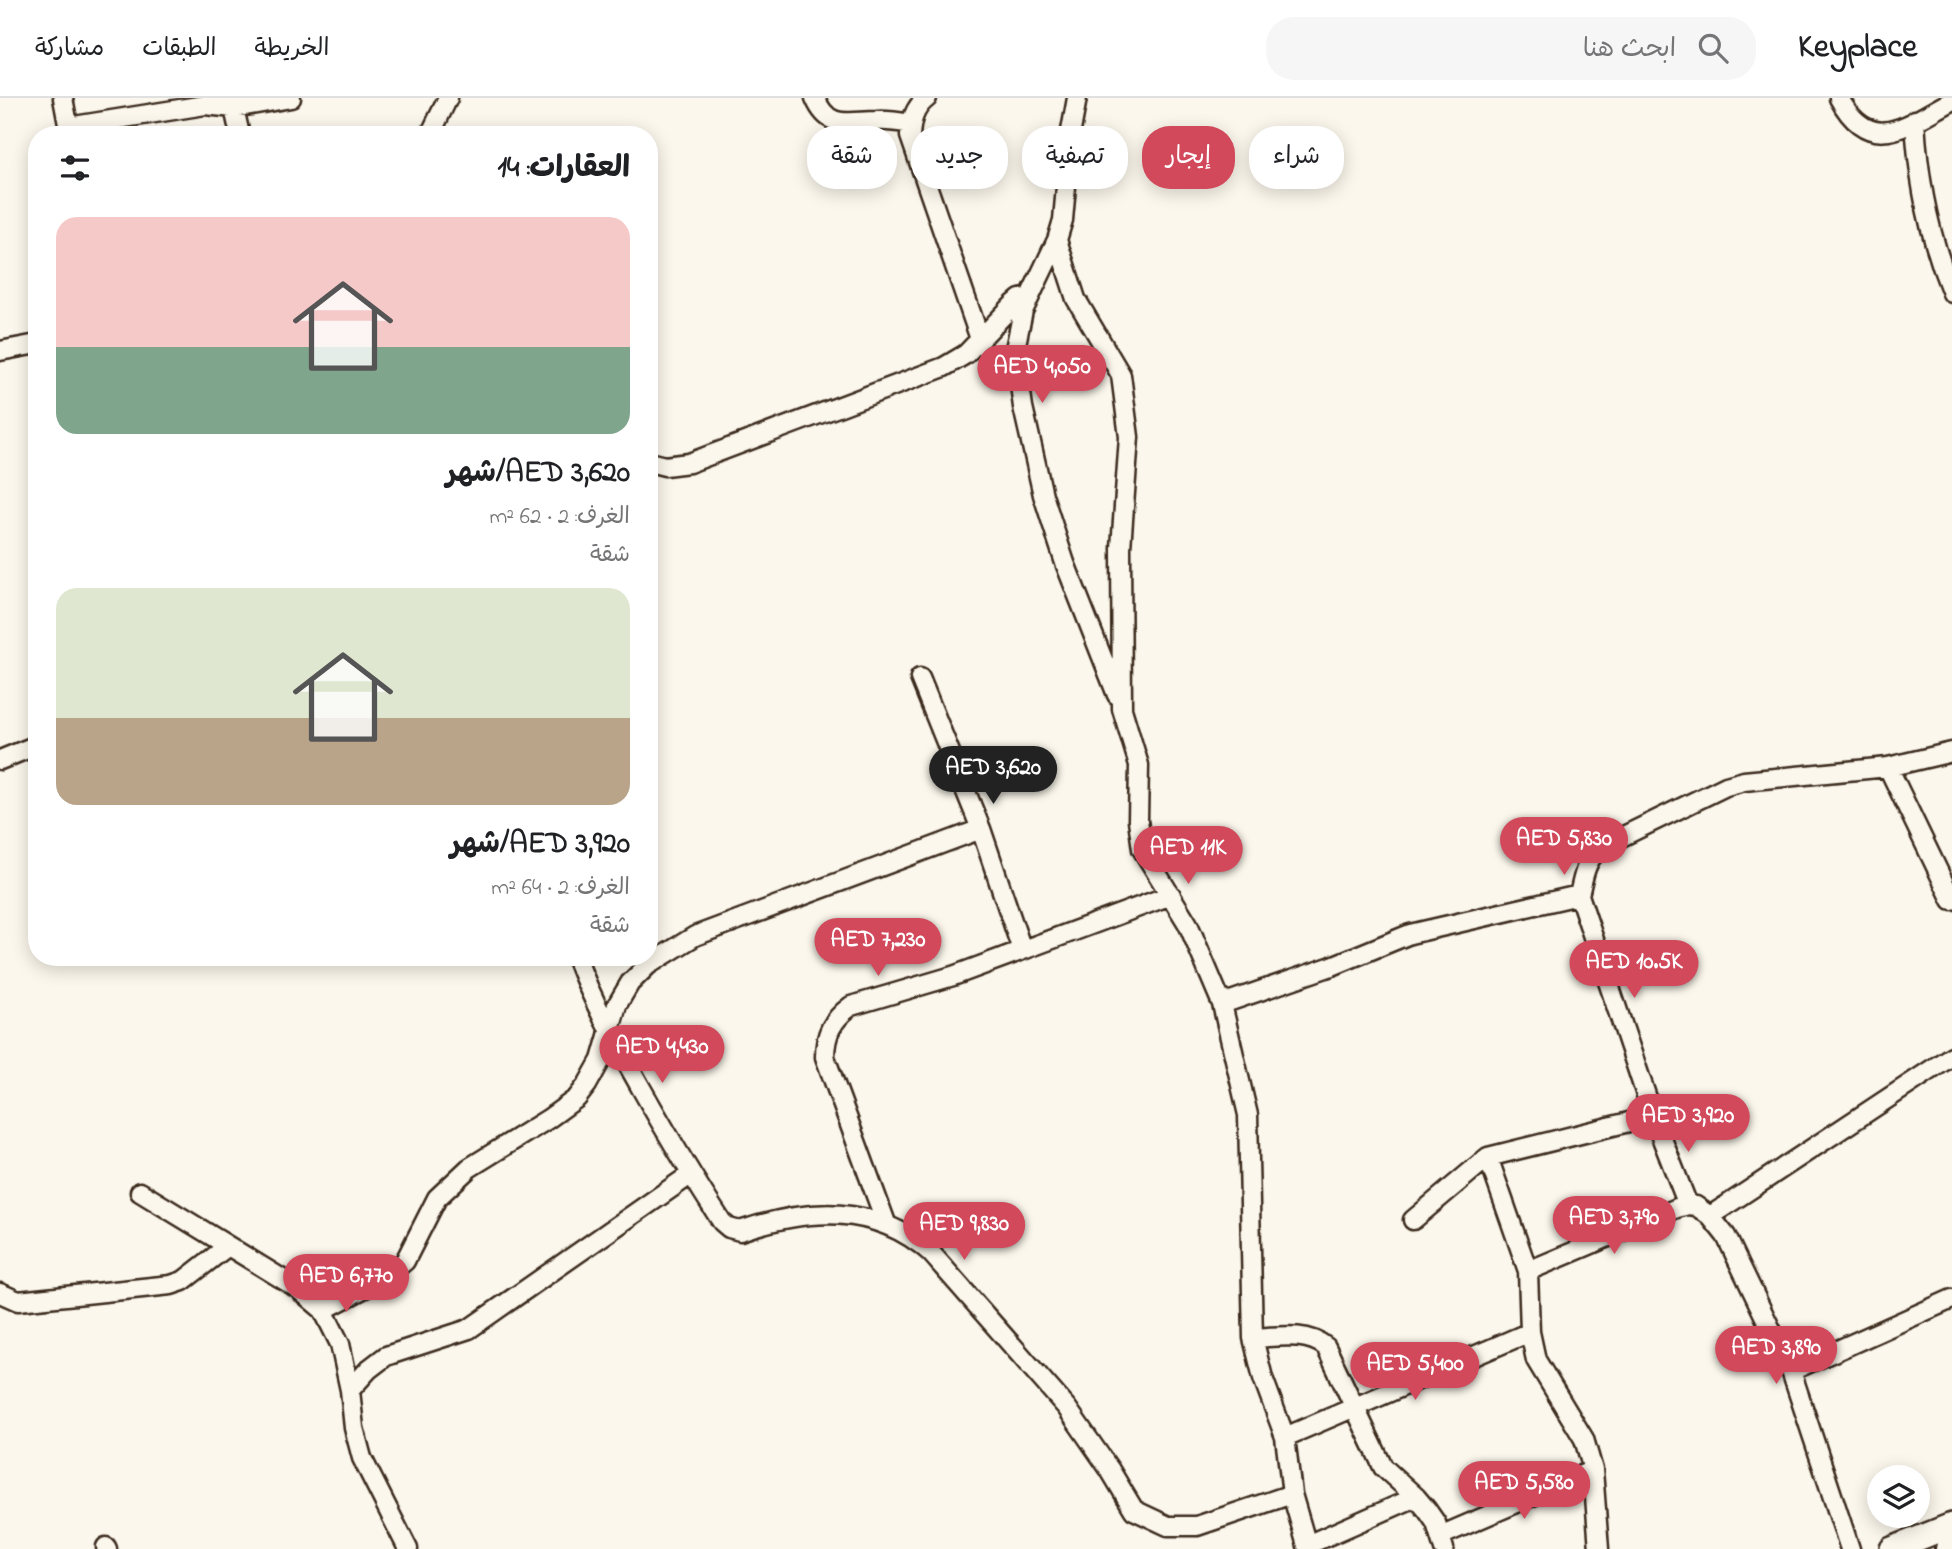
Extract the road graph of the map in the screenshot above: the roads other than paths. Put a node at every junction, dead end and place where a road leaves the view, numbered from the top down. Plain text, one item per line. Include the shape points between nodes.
1 (63, 98) edge
2 (291, 98) edge
3 (448, 98) edge
4 (815, 98) edge
5 (927, 98) edge
6 (1077, 98) edge
7 (1839, 98) edge
8 (1952, 101) edge
9 (204, 102) edge
10 (234, 108) junction
11 (1915, 120) junction
12 (911, 124) junction
13 (68, 126) edge
14 (92, 126) edge
15 (238, 126) edge
16 (434, 126) edge
17 (1057, 240) junction
18 (1952, 293) edge
19 (1029, 297) junction
20 (980, 339) junction
21 (28, 346) edge
22 (0, 351) edge
23 (658, 464) edge
24 (920, 678) dead end
25 (1122, 709) junction
26 (28, 749) edge
27 (1952, 752) edge
28 (0, 760) edge
29 (1888, 767) junction
30 (981, 829) junction
31 (1171, 895) junction
32 (1579, 895) junction
33 (1952, 901) edge
34 (1022, 950) junction
35 (658, 958) edge
36 (579, 966) edge
37 (647, 966) edge
38 (1222, 1004) junction
39 (609, 1032) junction
40 (1952, 1056) edge
41 (1653, 1116) junction
42 (1488, 1157) junction
43 (690, 1175) junction
44 (140, 1192) dead end
45 (1688, 1205) junction
46 (1710, 1216) junction
47 (1413, 1220) dead end
48 (886, 1223) junction
49 (228, 1246) junction
50 (1528, 1271) junction
51 (0, 1293) edge
52 (1952, 1299) edge
53 (323, 1310) junction
54 (1530, 1332) junction
55 (1253, 1338) junction
56 (1791, 1371) junction
57 (350, 1390) junction
58 (1354, 1407) junction
59 (1284, 1437) junction
60 (1593, 1470) junction
61 (1292, 1494) junction
62 (1416, 1497) junction
63 (1952, 1525) edge
64 (1442, 1542) edge
65 (1307, 1547) edge
66 (408, 1549) edge
67 (1599, 1549) edge
68 (1850, 1549) edge
69 (1892, 1549) edge

1 - 13 street
2 - 10 street
3 - 16 street
4 - 12 street via 829,119 840,123
5 - 12 street
6 - 17 street
7 - 11 street via 1853,121 1873,132 1895,130
8 - 11 street
9 - 10 street
9 - 14 street
10 - 15 street
11 - 18 street via 1924,204
12 - 20 street via 914,149
17 - 19 street
17 - 25 street via 1076,299 1121,375 1123,388 1129,437 1121,548
19 - 20 street via 1020,299
19 - 25 street via 1016,349 1029,440 1065,563
20 - 23 street via 944,367 717,453 677,465
21 - 22 street
24 - 30 street
25 - 31 street via 1139,765 1142,849
26 - 28 street
27 - 29 street
29 - 32 street via 1726,786 1593,854
29 - 33 street
30 - 34 street
30 - 35 street via 695,936
31 - 34 street
31 - 38 street
32 - 38 street via 1410,934
32 - 41 street
34 - 48 street via 850,1006 830,1027 825,1057
36 - 39 street
37 - 39 street via 617,1005
38 - 55 street via 1248,1115
39 - 43 street
39 - 53 street via 601,1060 577,1098 469,1168 436,1198 405,1261 386,1277
40 - 46 street
41 - 42 street
41 - 45 street
42 - 47 street
42 - 50 street
43 - 48 street via 722,1222 740,1231 810,1214
43 - 57 street via 469,1329 386,1356
44 - 49 street
45 - 46 street
45 - 50 street
46 - 56 street via 1726,1236
48 - 61 street via 930,1254 1068,1408 1134,1510 1168,1526 1197,1526
49 - 51 street via 171,1285 18,1301
49 - 53 street via 297,1288
50 - 54 street
52 - 56 street
53 - 57 street via 340,1344
54 - 58 street
54 - 60 street via 1536,1360 1584,1439
55 - 58 street via 1306,1337 1320,1342 1330,1353
55 - 59 street
56 - 68 street
57 - 66 street via 362,1458
58 - 59 street
58 - 62 street via 1383,1467
59 - 61 street
60 - 64 street
60 - 67 street
61 - 65 street
62 - 64 street
62 - 65 street
63 - 69 main road

